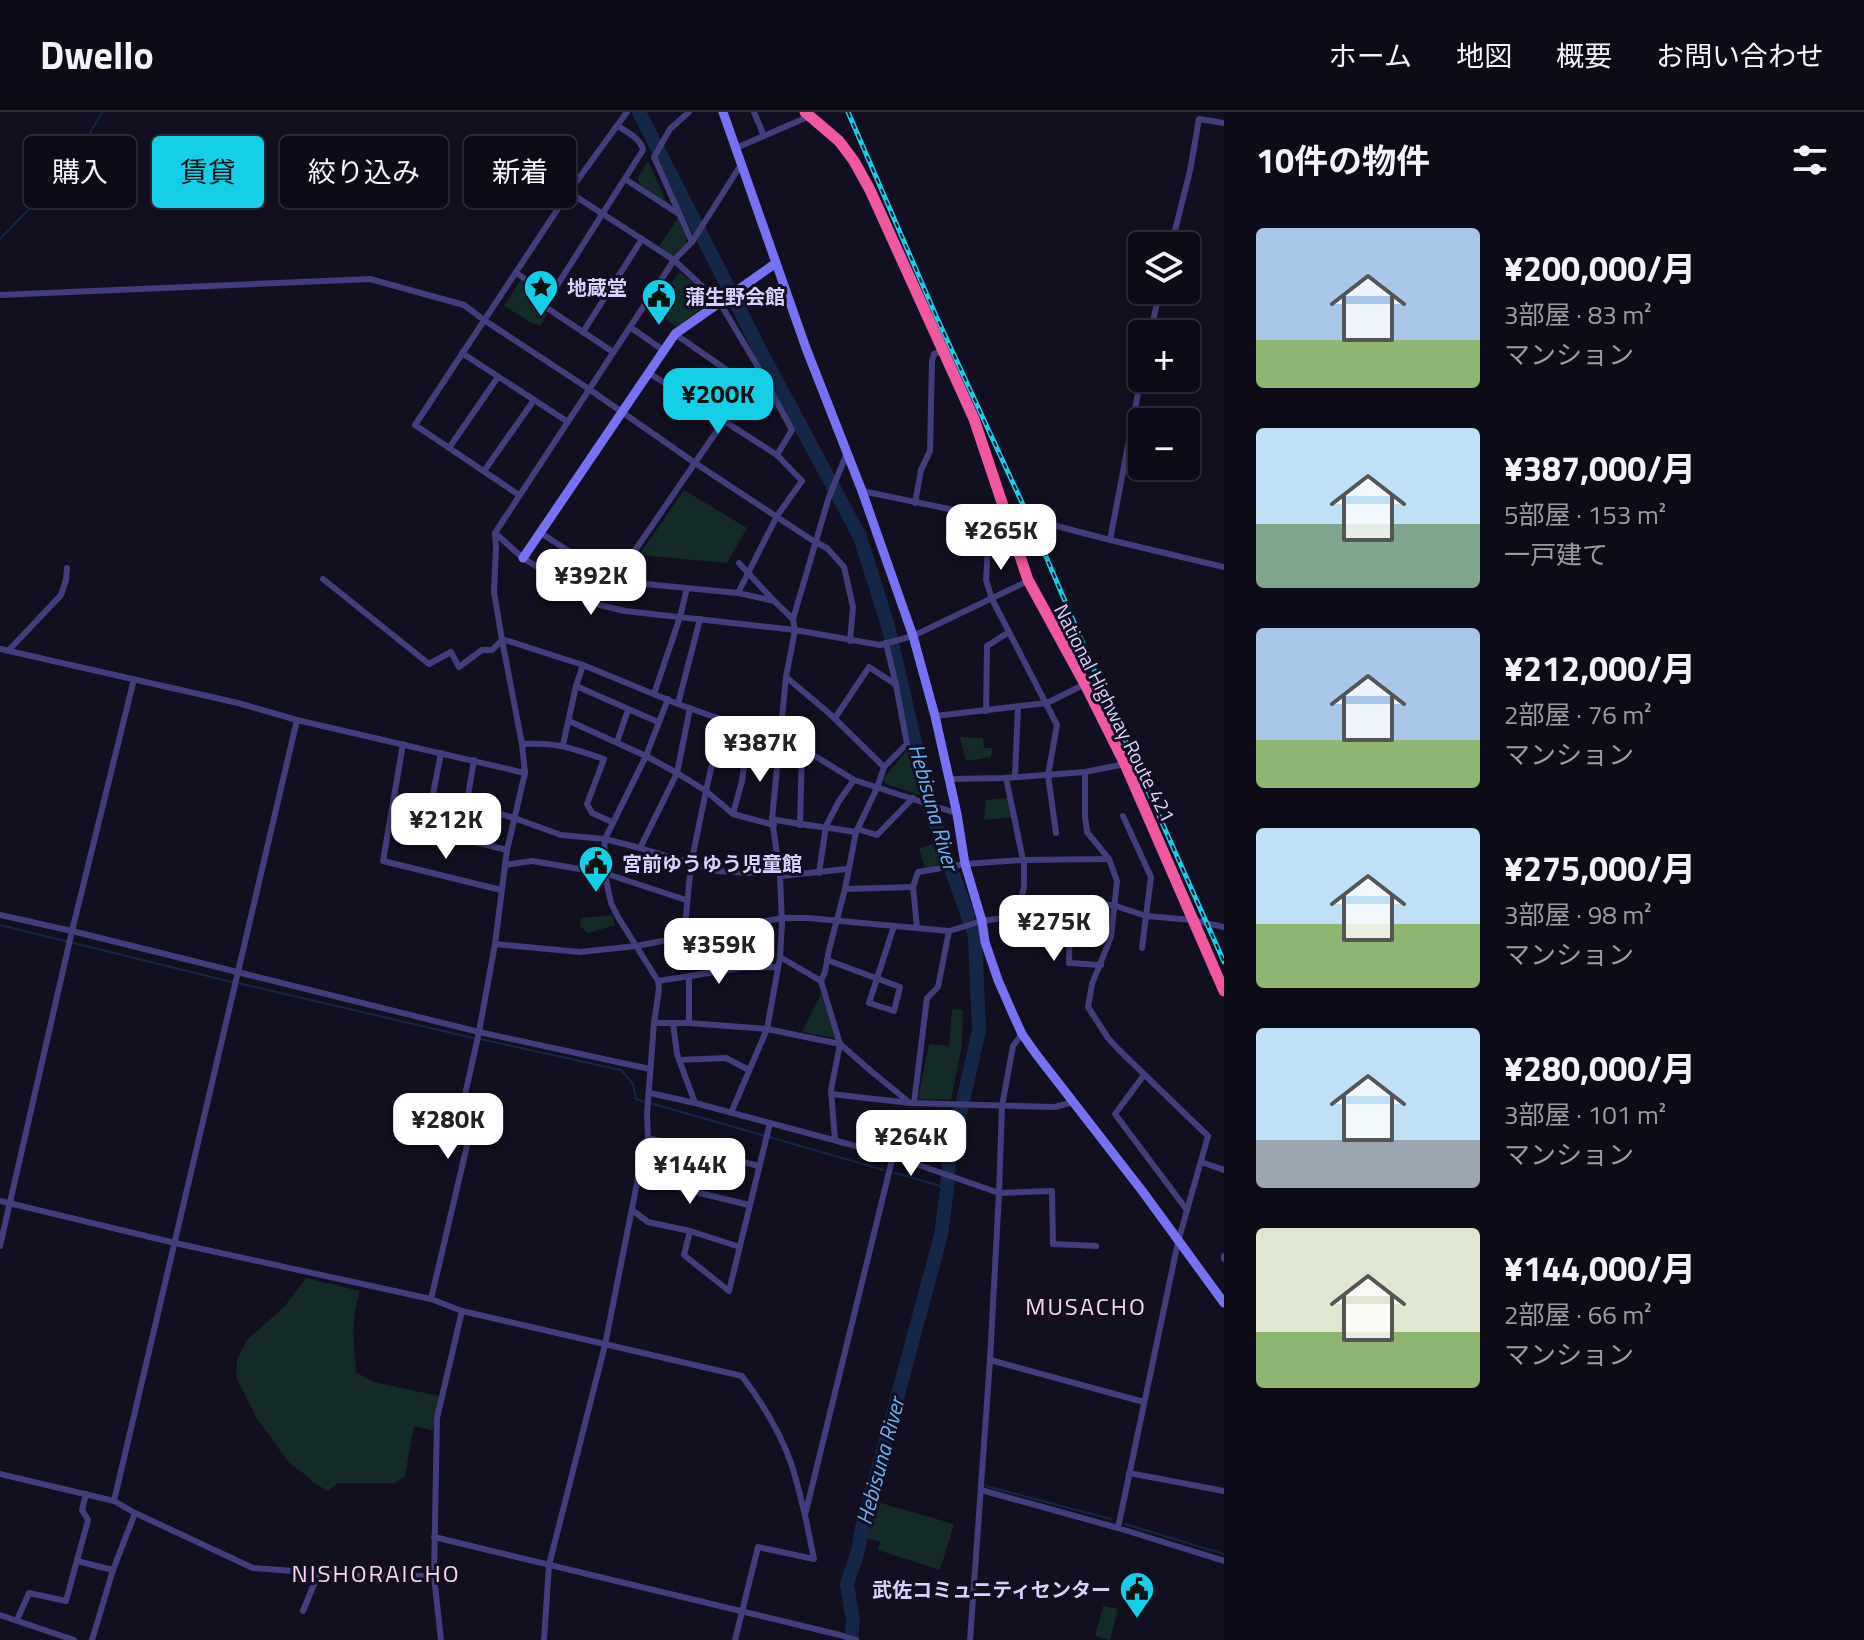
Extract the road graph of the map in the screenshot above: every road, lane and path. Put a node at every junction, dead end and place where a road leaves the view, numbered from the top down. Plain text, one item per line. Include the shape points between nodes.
1 (627, 112) edge
2 (689, 112) edge
3 (723, 112) edge
4 (754, 112) edge
5 (807, 114) edge
6 (1224, 123) edge
7 (618, 126) junction
8 (764, 136) junction
9 (736, 148) junction
10 (742, 163) junction
11 (625, 179) junction
12 (576, 183) edge
13 (576, 197) edge
14 (559, 208) edge
15 (603, 214) junction
16 (679, 215) junction
17 (1175, 232) edge
18 (642, 239) junction
19 (692, 242) junction
20 (674, 260) junction
21 (776, 263) junction
22 (516, 273) junction
23 (0, 295) edge
24 (551, 295) junction
25 (720, 303) junction
26 (484, 320) junction
27 (630, 327) junction
28 (583, 332) junction
29 (675, 334) junction
30 (663, 350) junction
31 (944, 351) junction
32 (613, 352) junction
33 (462, 353) junction
34 (758, 367) junction
35 (649, 373) junction
36 (498, 377) junction
37 (747, 384) junction
38 (589, 389) junction
39 (1138, 392) edge
40 (534, 400) junction
41 (623, 412) junction
42 (568, 422) junction
43 (723, 422) junction
44 (449, 448) junction
45 (847, 453) junction
46 (777, 455) junction
47 (695, 463) junction
48 (484, 471) junction
49 (862, 491) junction
50 (519, 495) junction
51 (915, 503) junction
52 (777, 516) junction
53 (1007, 521) junction
54 (495, 533) junction
55 (541, 533) junction
56 (1110, 540) junction
57 (815, 542) junction
58 (988, 547) dead end
59 (523, 558) junction
60 (739, 563) dead end
61 (1224, 567) edge
62 (67, 568) dead end
63 (749, 572) junction
64 (323, 579) dead end
65 (1028, 580) junction
66 (614, 581) junction
67 (687, 588) junction
68 (738, 593) junction
69 (992, 599) junction
70 (774, 601) junction
71 (680, 617) junction
72 (700, 619) junction
73 (793, 619) junction
74 (795, 630) junction
75 (1009, 632) junction
76 (913, 636) junction
77 (502, 640) junction
78 (850, 641) junction
79 (888, 642) junction
80 (4, 650) edge
81 (583, 665) junction
82 (786, 677) junction
83 (134, 679) junction
84 (1085, 684) junction
85 (896, 685) junction
86 (576, 686) junction
87 (654, 694) junction
88 (668, 699) junction
89 (1047, 703) junction
90 (678, 704) junction
91 (1018, 707) junction
92 (690, 708) junction
93 (628, 710) junction
94 (986, 711) junction
95 (935, 716) junction
96 (835, 718) junction
97 (297, 720) junction
98 (569, 721) junction
99 (658, 722) junction
100 (728, 722) junction
101 (749, 729) junction
102 (779, 740) junction
103 (617, 742) junction
104 (403, 744) junction
105 (522, 744) junction
106 (563, 745) junction
107 (802, 748) junction
108 (441, 753) junction
109 (646, 756) junction
110 (474, 760) junction
111 (1125, 764) junction
112 (884, 767) junction
113 (1085, 772) junction
114 (525, 773) junction
115 (677, 773) junction
116 (1048, 775) junction
117 (1015, 776) junction
118 (1006, 778) junction
119 (949, 779) junction
120 (854, 780) junction
121 (877, 788) junction
122 (706, 791) junction
123 (913, 798) junction
124 (467, 804) junction
125 (733, 814) junction
126 (957, 814) junction
127 (1123, 816) dead end
128 (514, 818) junction
129 (390, 821) junction
130 (612, 822) junction
131 (773, 822) junction
132 (800, 825) junction
133 (826, 826) junction
134 (426, 830) junction
135 (856, 830) junction
136 (1056, 833) dead end
137 (461, 838) junction
138 (605, 839) junction
139 (640, 848) junction
140 (507, 850) junction
141 (1109, 859) junction
142 (1024, 860) junction
143 (691, 864) junction
144 (965, 864) junction
145 (505, 865) junction
146 (847, 869) junction
147 (604, 873) junction
148 (780, 873) junction
149 (819, 873) junction
150 (913, 887) junction
151 (845, 889) junction
152 (501, 890) junction
153 (686, 900) junction
154 (1113, 905) junction
155 (1070, 909) junction
156 (0, 915) edge
157 (1017, 916) junction
158 (1146, 916) junction
159 (782, 918) junction
160 (837, 920) junction
161 (1193, 920) junction
162 (982, 921) junction
163 (894, 926) junction
164 (1224, 927) edge
165 (917, 928) junction
166 (72, 931) junction
167 (949, 931) junction
168 (684, 936) junction
169 (495, 944) junction
170 (636, 946) junction
171 (1142, 948) dead end
172 (780, 957) junction
173 (827, 960) junction
174 (1101, 965) junction
175 (778, 967) junction
176 (238, 974) junction
177 (689, 976) junction
178 (877, 979) junction
179 (658, 981) junction
180 (821, 981) junction
181 (1224, 991) edge
182 (654, 1023) junction
183 (673, 1023) junction
184 (689, 1023) junction
185 (767, 1029) junction
186 (479, 1032) junction
187 (1022, 1034) junction
188 (840, 1044) junction
189 (679, 1060) junction
190 (650, 1069) junction
191 (749, 1070) junction
192 (1144, 1075) junction
193 (650, 1093) junction
194 (831, 1094) junction
195 (1073, 1102) junction
196 (695, 1103) junction
197 (912, 1103) junction
198 (1002, 1106) junction
199 (731, 1113) junction
200 (770, 1123) junction
201 (648, 1138) junction
202 (835, 1140) junction
203 (893, 1156) junction
204 (1201, 1162) junction
205 (759, 1166) junction
206 (1224, 1170) edge
207 (638, 1178) junction
208 (999, 1193) junction
209 (0, 1201) edge
210 (10, 1204) junction
211 (749, 1205) junction
212 (632, 1210) junction
213 (1187, 1210) junction
214 (690, 1231) junction
215 (1178, 1242) junction
216 (175, 1243) junction
217 (0, 1246) edge
218 (1096, 1246) dead end
219 (740, 1247) junction
220 (431, 1299) junction
221 (1224, 1303) edge
222 (462, 1311) junction
223 (605, 1345) junction
224 (990, 1360) junction
225 (1144, 1402) junction
226 (1129, 1473) junction
227 (0, 1474) edge
228 (981, 1490) junction
229 (1224, 1491) edge
230 (86, 1494) junction
231 (114, 1501) junction
232 (135, 1513) junction
233 (805, 1515) junction
234 (1118, 1528) junction
235 (434, 1537) junction
236 (77, 1561) junction
237 (1224, 1561) edge
238 (549, 1565) junction
239 (113, 1570) junction
240 (319, 1572) junction
241 (434, 1576) junction
242 (303, 1611) dead end
243 (742, 1611) junction
244 (0, 1615) edge
245 (17, 1620) junction
246 (74, 1640) edge
247 (92, 1640) edge
248 (441, 1640) edge
249 (544, 1640) edge
250 (735, 1640) edge
251 (856, 1640) edge
252 (970, 1640) edge

1 - 7 street
2 - 16 street via 670,129 654,157
3 - 9 street
4 - 8 street
5 - 8 street
5 - 31 highway, National Highway Route 421 via 854,161
6 - 17 street via 1199,119
7 - 11 street via 643,150
7 - 12 street
8 - 9 street
9 - 10 street
10 - 19 street
10 - 21 street
11 - 15 street
11 - 16 street
13 - 15 street
14 - 22 street
15 - 18 street
15 - 24 street
16 - 19 street
18 - 20 street
18 - 28 street
19 - 20 street
20 - 25 street
20 - 27 street
21 - 25 street
21 - 45 street
22 - 24 street
22 - 26 street
23 - 26 street via 370,279 464,305
24 - 28 street via 544,306
25 - 29 street
25 - 34 street
26 - 33 street
26 - 38 street
27 - 30 street
27 - 32 street
28 - 32 street
29 - 30 street
29 - 37 street
30 - 35 street
31 - 51 street via 934,354 932,361 930,451
31 - 53 highway, National Highway Route 421 via 974,419
32 - 38 street
33 - 36 street
33 - 44 street via 415,425
34 - 37 street
34 - 46 street via 792,430
35 - 41 street
35 - 43 street
36 - 40 street
36 - 44 street
37 - 43 street
38 - 41 street
38 - 42 street
39 - 56 street
40 - 42 street
40 - 48 street
41 - 47 street
41 - 55 street
42 - 50 street
43 - 46 street
43 - 47 street
44 - 48 street
45 - 49 street
45 - 57 street
46 - 52 street via 802,481
47 - 52 street
47 - 66 street
48 - 50 street
49 - 51 street
49 - 76 street
50 - 54 street
51 - 53 street
52 - 57 street
52 - 63 street
53 - 56 street via 1026,518
53 - 65 highway, National Highway Route 421
54 - 59 street
54 - 77 street via 494,592
55 - 59 street
55 - 66 street
56 - 61 street
57 - 73 street
57 - 78 street via 844,567 853,607
58 - 69 street via 986,580
59 - 71 street via 600,605
60 - 63 street
62 - 80 street via 61,595
63 - 68 street
63 - 70 street
64 - 77 street via 429,664 451,652 459,667
65 - 69 street
65 - 84 highway, National Highway Route 421
66 - 67 street
67 - 68 street
67 - 71 street
68 - 70 street
69 - 75 street
69 - 76 street
70 - 73 street
71 - 72 street
71 - 87 street
72 - 74 street
72 - 90 street
73 - 74 street
74 - 78 street
74 - 82 street
75 - 89 street
75 - 94 street via 987,646
76 - 79 street
76 - 95 street
77 - 81 street
77 - 105 street
78 - 79 street
79 - 85 street
80 - 83 street
81 - 86 street
81 - 87 street
82 - 96 street
82 - 102 street
83 - 97 street
83 - 166 street
84 - 89 street
84 - 111 highway, National Highway Route 421
85 - 96 street via 869,667
85 - 112 street via 907,744
86 - 93 street
86 - 98 street
87 - 88 street
88 - 90 street
88 - 99 street
89 - 91 street
89 - 116 street via 1057,725
90 - 92 street
91 - 94 street
91 - 117 street
92 - 100 street
92 - 115 street
93 - 99 street
93 - 103 street
94 - 95 street
95 - 119 street
96 - 112 street
97 - 104 street
97 - 176 street
98 - 103 street
98 - 106 street
99 - 109 street
100 - 101 street
100 - 122 street via 717,742
101 - 102 street
101 - 125 street
102 - 107 street
102 - 131 street
103 - 109 street
104 - 108 street
104 - 129 street
105 - 106 street
105 - 114 street
106 - 130 street via 604,759 587,804 592,813
107 - 120 street
107 - 132 street
108 - 110 street
108 - 134 street
109 - 115 street
109 - 130 street
110 - 114 street
110 - 124 street
111 - 113 street
111 - 161 highway, National Highway Route 421
112 - 121 street
113 - 116 street
113 - 141 street via 1087,832
114 - 128 street
115 - 122 street
115 - 139 street
116 - 117 street
116 - 136 street
117 - 118 street
118 - 119 street
118 - 142 street
119 - 126 street
120 - 121 street
120 - 133 street
121 - 123 street
121 - 135 street
122 - 125 street
122 - 143 street
123 - 126 street
123 - 135 street via 877,835
124 - 128 street
124 - 137 street
125 - 131 street
126 - 144 street
127 - 158 street via 1151,877
128 - 138 street via 561,835
128 - 140 street
129 - 134 street
129 - 152 street via 383,861
130 - 138 street
131 - 132 street
131 - 148 street
132 - 133 street
133 - 135 street
133 - 149 street
134 - 137 street
135 - 146 street
137 - 140 street
138 - 139 street
138 - 147 street
139 - 143 street
140 - 145 street
141 - 142 street
141 - 154 street via 1117,881
142 - 144 street
142 - 157 street
143 - 148 street via 717,871
143 - 153 street
144 - 150 street via 918,872
144 - 162 street
145 - 147 street via 532,861
145 - 152 street
146 - 149 street
146 - 151 street
147 - 153 street
147 - 170 street via 611,903
148 - 149 street
148 - 159 street
150 - 151 street
150 - 165 street
151 - 160 street
152 - 169 street
153 - 168 street
154 - 155 street
154 - 158 street
154 - 174 street via 1111,937
155 - 157 street
155 - 174 street via 1069,963
156 - 166 street
157 - 162 street
158 - 161 street
158 - 171 street
159 - 160 street
159 - 168 street
159 - 172 street
160 - 163 street
160 - 173 street
161 - 164 street
161 - 181 highway, National Highway Route 421
162 - 167 street
162 - 187 street via 998,980
163 - 165 street
163 - 178 street
165 - 167 street
166 - 176 street
166 - 210 street
167 - 197 street via 938,987 927,998
168 - 170 street
169 - 170 street via 580,952
169 - 186 street
170 - 179 street
172 - 175 street
172 - 180 street
173 - 178 street
173 - 180 street
174 - 192 street via 1088,1007 1108,1038
175 - 177 street
175 - 185 street
176 - 186 street
176 - 216 street
177 - 179 street
177 - 184 street
178 - 178 street via 900,987 894,1011 869,1003
179 - 182 street
180 - 188 street
182 - 183 street
182 - 190 street
183 - 184 street
183 - 189 street
184 - 185 street
185 - 188 street
185 - 191 street
186 - 190 street
186 - 220 street via 463,1104 473,1120
187 - 195 street
187 - 198 street via 1013,1046
188 - 194 street
188 - 197 street
189 - 191 street via 726,1058
189 - 196 street
190 - 193 street
191 - 199 street
192 - 204 street via 1208,1136
192 - 213 street via 1115,1114
193 - 196 street
193 - 201 street
194 - 197 street
194 - 202 street
195 - 198 street
195 - 215 street
196 - 199 street
197 - 198 street
198 - 208 street
199 - 200 street
200 - 202 street
200 - 205 street
201 - 205 street
201 - 207 street
202 - 203 street
203 - 208 street
203 - 233 street
204 - 206 street
204 - 213 street
205 - 211 street
207 - 211 street
207 - 212 street
208 - 218 street via 1052,1191 1053,1244
208 - 224 street
209 - 210 street
210 - 216 street
210 - 217 street
211 - 219 street
212 - 214 street via 648,1222
212 - 223 street
213 - 215 street
214 - 219 street
214 - 219 street via 684,1255 729,1291
215 - 221 street
215 - 225 street
216 - 220 street
216 - 231 street
220 - 222 street
222 - 223 street
222 - 235 street via 437,1418
223 - 233 street via 742,1376 776,1428
223 - 238 street
224 - 225 street
224 - 228 street
225 - 226 street
226 - 229 street
226 - 234 street
227 - 230 street
228 - 234 street
228 - 252 street
230 - 231 street
230 - 236 street via 82,1510 88,1520
231 - 232 street
232 - 239 street
232 - 240 street via 253,1568
233 - 243 street via 814,1559 758,1547
234 - 237 street
235 - 238 street
235 - 241 street
236 - 239 street
236 - 245 street via 66,1601 29,1593
238 - 243 street
238 - 249 street
239 - 247 street
240 - 241 street
240 - 242 street
241 - 248 street
243 - 250 street
243 - 251 street
244 - 245 street
245 - 246 street

